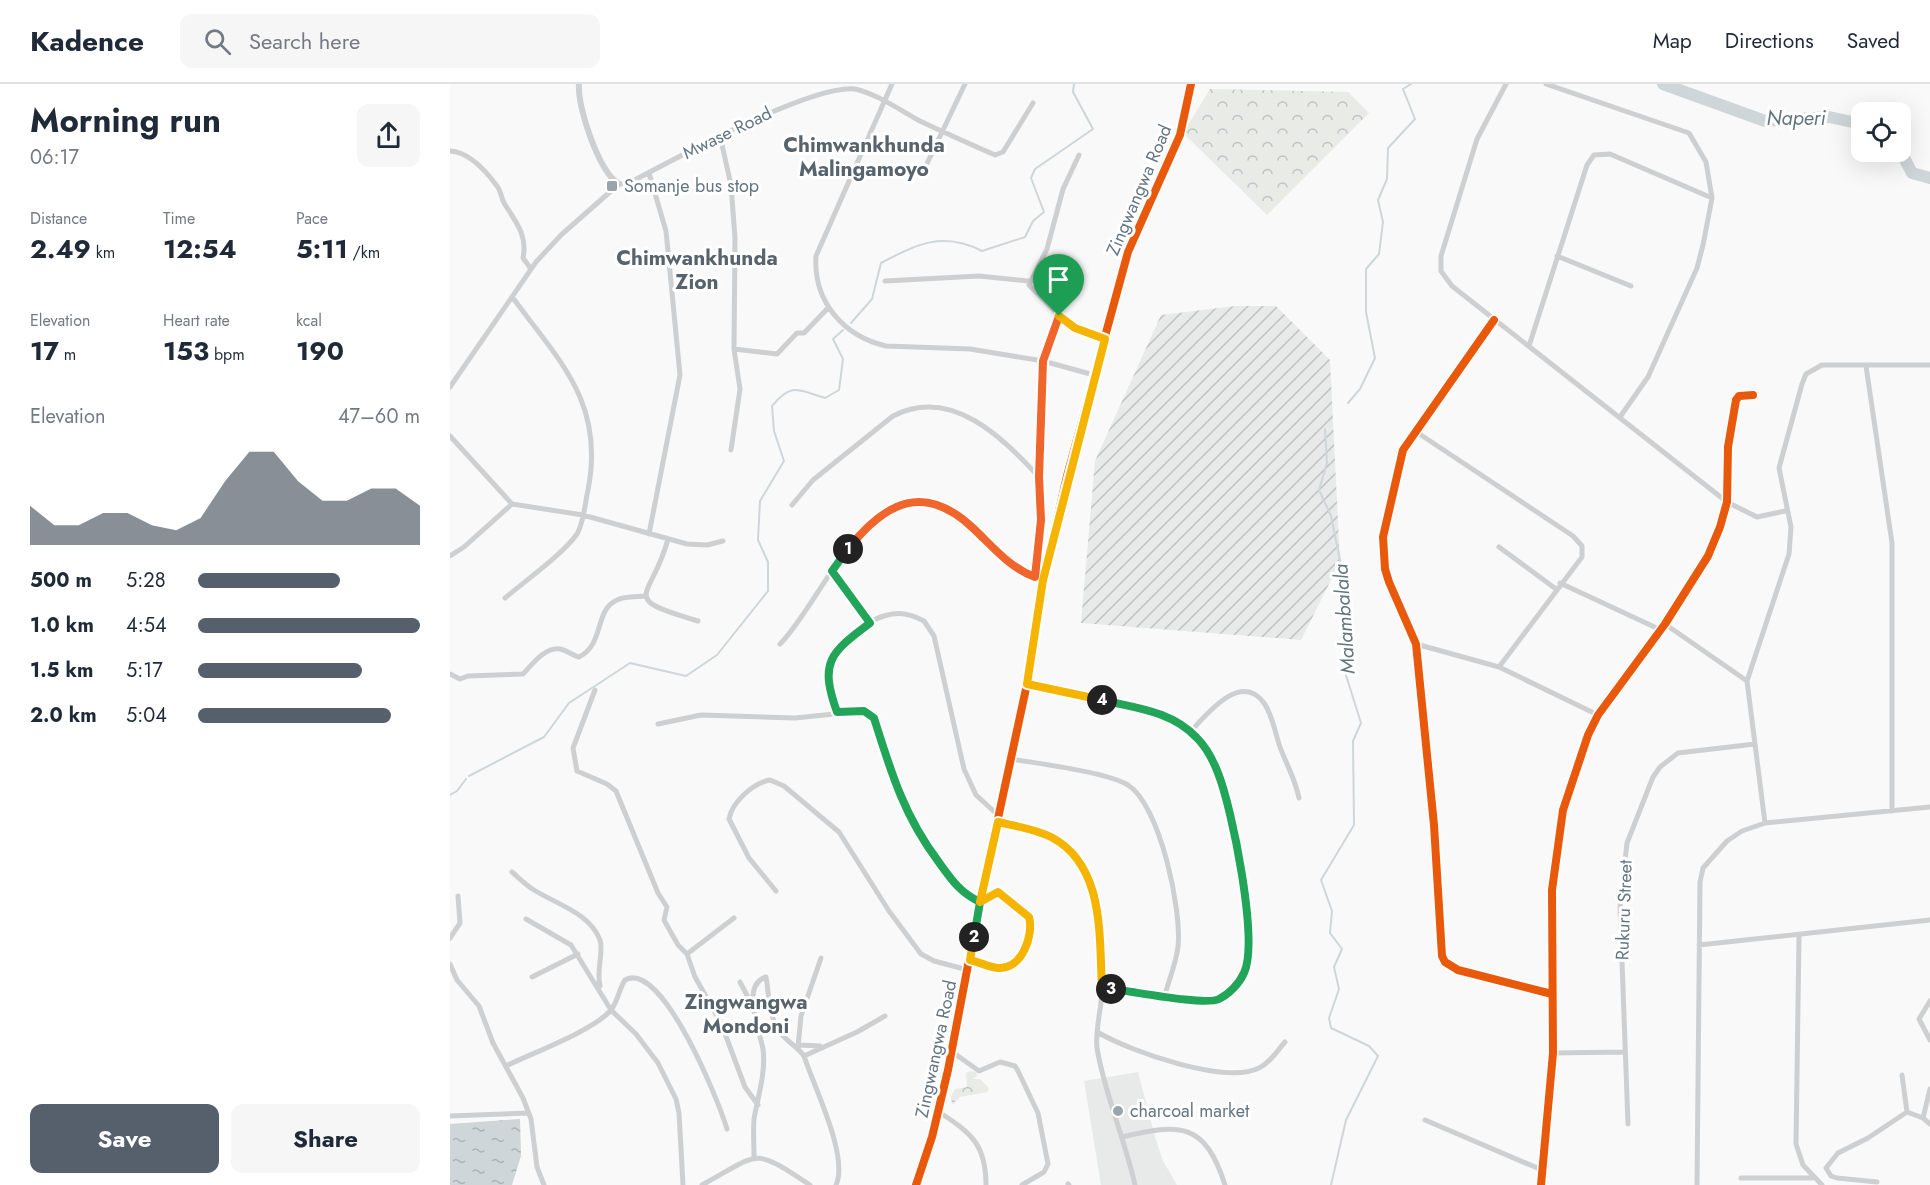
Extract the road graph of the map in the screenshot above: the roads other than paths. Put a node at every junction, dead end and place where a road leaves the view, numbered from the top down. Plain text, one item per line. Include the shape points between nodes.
1 (579, 84) edge
2 (892, 84) edge
3 (965, 84) edge
4 (1191, 84) edge
5 (1506, 84) edge
6 (1546, 84) edge
7 (838, 86) edge
8 (884, 102) junction
9 (1033, 104) dead end
10 (941, 131) junction
11 (720, 136) junction
12 (450, 151) edge
13 (1079, 155) dead end
14 (649, 173) junction
15 (922, 174) dead end
16 (619, 184) junction
17 (1712, 198) junction
18 (1557, 256) junction
19 (531, 269) junction
20 (885, 281) dead end
21 (1028, 281) junction
22 (1631, 286) dead end
23 (513, 298) junction
24 (828, 308) junction
25 (1059, 316) junction
26 (1494, 320) junction
27 (1105, 339) junction
28 (1529, 346) junction
29 (734, 349) junction
30 (1043, 361) junction
31 (1930, 365) edge
32 (1866, 366) junction
33 (1094, 375) junction
34 (450, 387) edge
35 (1753, 395) dead end
36 (1620, 417) junction
37 (1415, 431) junction
38 (450, 436) edge
39 (731, 450) dead end
40 (1039, 477) junction
41 (1727, 502) junction
42 (512, 504) junction
43 (792, 505) dead end
44 (1785, 511) junction
45 (583, 515) junction
46 (649, 534) junction
47 (668, 539) junction
48 (723, 541) dead end
49 (1499, 547) dead end
50 (450, 556) edge
51 (832, 571) junction
52 (1035, 577) junction
53 (1043, 580) junction
54 (1560, 583) junction
55 (1556, 589) junction
56 (646, 597) junction
57 (506, 598) dead end
58 (698, 621) dead end
59 (870, 623) junction
60 (1665, 624) junction
61 (1661, 630) junction
62 (780, 644) dead end
63 (1416, 644) junction
64 (1499, 667) junction
65 (450, 674) edge
66 (1748, 681) junction
67 (1027, 684) junction
68 (595, 690) dead end
69 (837, 712) junction
70 (1598, 715) junction
71 (658, 724) dead end
72 (1191, 731) junction
73 (1755, 744) junction
74 (1012, 759) junction
75 (1299, 798) dead end
76 (1930, 807) edge
77 (1892, 810) junction
78 (998, 819) junction
79 (1765, 824) junction
80 (512, 872) dead end
81 (776, 891) dead end
82 (458, 896) dead end
83 (980, 902) junction
84 (735, 918) dead end
85 (526, 920) dead end
86 (1930, 920) edge
87 (1798, 936) junction
88 (450, 938) edge
89 (1699, 945) junction
90 (578, 954) junction
91 (687, 954) junction
92 (821, 958) dead end
93 (970, 960) junction
94 (450, 964) edge
95 (968, 970) junction
96 (532, 976) dead end
97 (740, 982) dead end
98 (1102, 988) junction
99 (600, 991) junction
100 (1552, 994) junction
101 (1165, 995) junction
102 (1930, 1001) edge
103 (752, 1005) junction
104 (611, 1010) junction
105 (885, 1016) dead end
106 (758, 1025) junction
107 (1099, 1033) junction
108 (781, 1034) junction
109 (1930, 1040) edge
110 (1285, 1041) dead end
111 (798, 1046) junction
112 (822, 1046) junction
113 (951, 1051) junction
114 (1554, 1053) junction
115 (1624, 1053) junction
116 (804, 1056) junction
117 (506, 1066) junction
118 (1902, 1075) dead end
119 (1930, 1089) edge
120 (758, 1104) junction
121 (939, 1112) junction
122 (1907, 1112) junction
123 (529, 1113) junction
124 (450, 1116) edge
125 (1923, 1118) junction
126 (1425, 1120) dead end
127 (1628, 1124) dead end
128 (1930, 1124) edge
129 (727, 1129) dead end
130 (1122, 1137) junction
131 (754, 1156) junction
132 (1542, 1170) junction
133 (1741, 1178) dead end
134 (1812, 1178) junction
135 (714, 1182) edge
136 (1877, 1182) dead end
137 (544, 1185) edge
138 (683, 1185) edge
139 (702, 1185) edge
140 (810, 1185) edge
141 (836, 1185) edge
142 (916, 1185) edge
143 (986, 1185) edge
144 (1022, 1185) edge
145 (1135, 1185) edge
146 (1225, 1185) edge
147 (1541, 1185) edge
148 (1697, 1185) edge
149 (1822, 1185) edge

1 - 16 street via 582,110 599,154 609,176
2 - 8 street
3 - 10 street
4 - 27 street, Zingwangwa Road via 1177,143 1131,242
5 - 26 street via 1477,139 1440,266 1452,286
6 - 17 street via 1689,133 1706,162
7 - 8 street, Mwase Road
7 - 11 street, Mwase Road via 801,97
8 - 10 street, Mwase Road
8 - 24 street via 816,256 816,281
9 - 10 street, Mwase Road via 999,155
10 - 15 street
11 - 14 street, Mwase Road
11 - 29 street via 734,212
12 - 19 street via 467,154 497,186 518,221 525,247 523,258
13 - 21 street via 1063,189 1047,249
14 - 16 street, Mwase Road
14 - 46 street via 666,231 680,375
16 - 19 street, Mwase Road via 548,247
17 - 18 street via 1610,154 1594,155 1587,165
17 - 36 street via 1697,268 1648,377
18 - 22 street
18 - 28 street
19 - 23 street, Mwase Road
20 - 21 street via 979,276
21 - 25 street via 1031,290
23 - 34 street, Mwase Road
23 - 45 street via 565,367 584,402 592,448
24 - 29 street via 777,354
24 - 30 street via 847,329 873,343 970,349
25 - 27 street via 1075,328
25 - 30 street
26 - 28 street
26 - 37 street
27 - 33 street, Zingwangwa Road
28 - 36 street
29 - 39 street via 740,389
30 - 33 street
30 - 40 street
31 - 32 street
32 - 44 street via 1822,365 1806,374 1780,454
32 - 77 street via 1892,543
33 - 53 street, Zingwangwa Road
35 - 41 street via 1736,400 1728,447
36 - 41 street
37 - 54 street via 1579,541 1582,556
37 - 63 street via 1403,450 1396,475 1383,551 1389,582
38 - 42 street
40 - 43 street via 1014,449 984,425 964,415 925,407 899,413 866,436 813,480
40 - 52 street via 1041,520
41 - 44 street via 1757,517
41 - 60 street via 1708,556
42 - 45 street
42 - 50 street
44 - 66 street via 1791,527 1790,554
45 - 46 street
45 - 57 street via 575,536
46 - 47 street
47 - 48 street via 699,546
47 - 56 street via 660,564 646,587
49 - 55 street
51 - 52 street via 882,513 902,504 925,502 953,511 1016,568
51 - 59 street
51 - 62 street via 792,633
52 - 53 street
53 - 67 street, Zingwangwa Road
54 - 55 street
54 - 61 street
55 - 64 street
56 - 58 street via 658,610
56 - 65 street via 611,604 594,646 579,657 554,649 538,658 523,674 460,679
59 - 69 street via 842,644 830,661 828,683
59 - 78 street via 900,614 915,616 931,627 962,762 976,795
60 - 61 street
60 - 66 street
61 - 70 street
63 - 64 street
63 - 100 street via 1442,956 1458,970
64 - 70 street
66 - 73 street
67 - 72 street via 1160,714
67 - 74 street, Zingwangwa Road
68 - 91 street via 573,748 578,771 616,791 667,907 664,920
69 - 71 street via 795,718 689,715
69 - 83 street via 864,711 872,715 898,795 913,826 960,891
70 - 100 street via 1559,825 1552,890
72 - 75 street via 1211,709 1234,693 1251,693 1260,698 1293,772
72 - 101 street via 1215,764 1229,808 1244,898 1247,960 1235,986 1217,1000 1182,1000
73 - 79 street
73 - 115 street, Rukuru Street via 1678,753 1660,767 1628,835 1621,893
74 - 78 street, Zingwangwa Road
74 - 101 street via 1120,781 1145,802 1158,833 1178,911 1178,948
76 - 77 street
77 - 79 street
78 - 83 street, Zingwangwa Road
78 - 98 street via 1049,836 1078,858 1095,900
79 - 89 street via 1742,831 1727,841 1703,868
80 - 99 street via 533,889 580,915 592,928 600,941
81 - 95 street via 749,858 729,819 748,790 770,780 784,786 839,832 888,911 921,954
82 - 88 street via 460,923
83 - 93 street, Zingwangwa Road
83 - 93 street via 998,892 1029,917 1030,933 1021,957 1004,967
84 - 91 street
85 - 90 street via 562,938
86 - 87 street
87 - 89 street
87 - 134 street via 1796,1132 1798,1156
89 - 148 street
90 - 96 street
90 - 99 street
91 - 120 street via 721,1023 745,1087
92 - 111 street via 803,1008
93 - 95 street, Zingwangwa Road
94 - 117 street via 457,980 479,1006
95 - 113 street, Zingwangwa Road
97 - 103 street
98 - 101 street
98 - 107 street
99 - 104 street
100 - 114 street
102 - 109 street via 1919,1019
103 - 106 street
103 - 108 street via 758,984 766,977 773,1021
104 - 117 street via 568,1037
104 - 129 street via 625,980 642,979 691,1040
104 - 138 street via 651,1051 676,1099
105 - 112 street
106 - 108 street
106 - 120 street via 764,1064
107 - 110 street via 1167,1062 1234,1071 1266,1064
107 - 130 street via 1097,1047
108 - 111 street
111 - 112 street
111 - 116 street
112 - 116 street
113 - 121 street, Zingwangwa Road
113 - 144 street via 979,1071 1000,1062 1015,1065 1038,1113 1048,1164 1044,1172
114 - 115 street
114 - 132 street
115 - 127 street, Rukuru Street
116 - 141 street via 840,1159
117 - 123 street
118 - 122 street
119 - 125 street
120 - 131 street
121 - 142 street, Zingwangwa Road
121 - 143 street via 978,1145 986,1167
122 - 125 street
122 - 136 street via 1838,1153 1826,1168 1837,1178
123 - 124 street
123 - 137 street via 537,1167
125 - 128 street
126 - 132 street
130 - 145 street
130 - 146 street via 1164,1128 1198,1137 1212,1152
131 - 135 street
131 - 140 street via 768,1159
132 - 147 street
133 - 134 street
134 - 149 street
135 - 139 street

